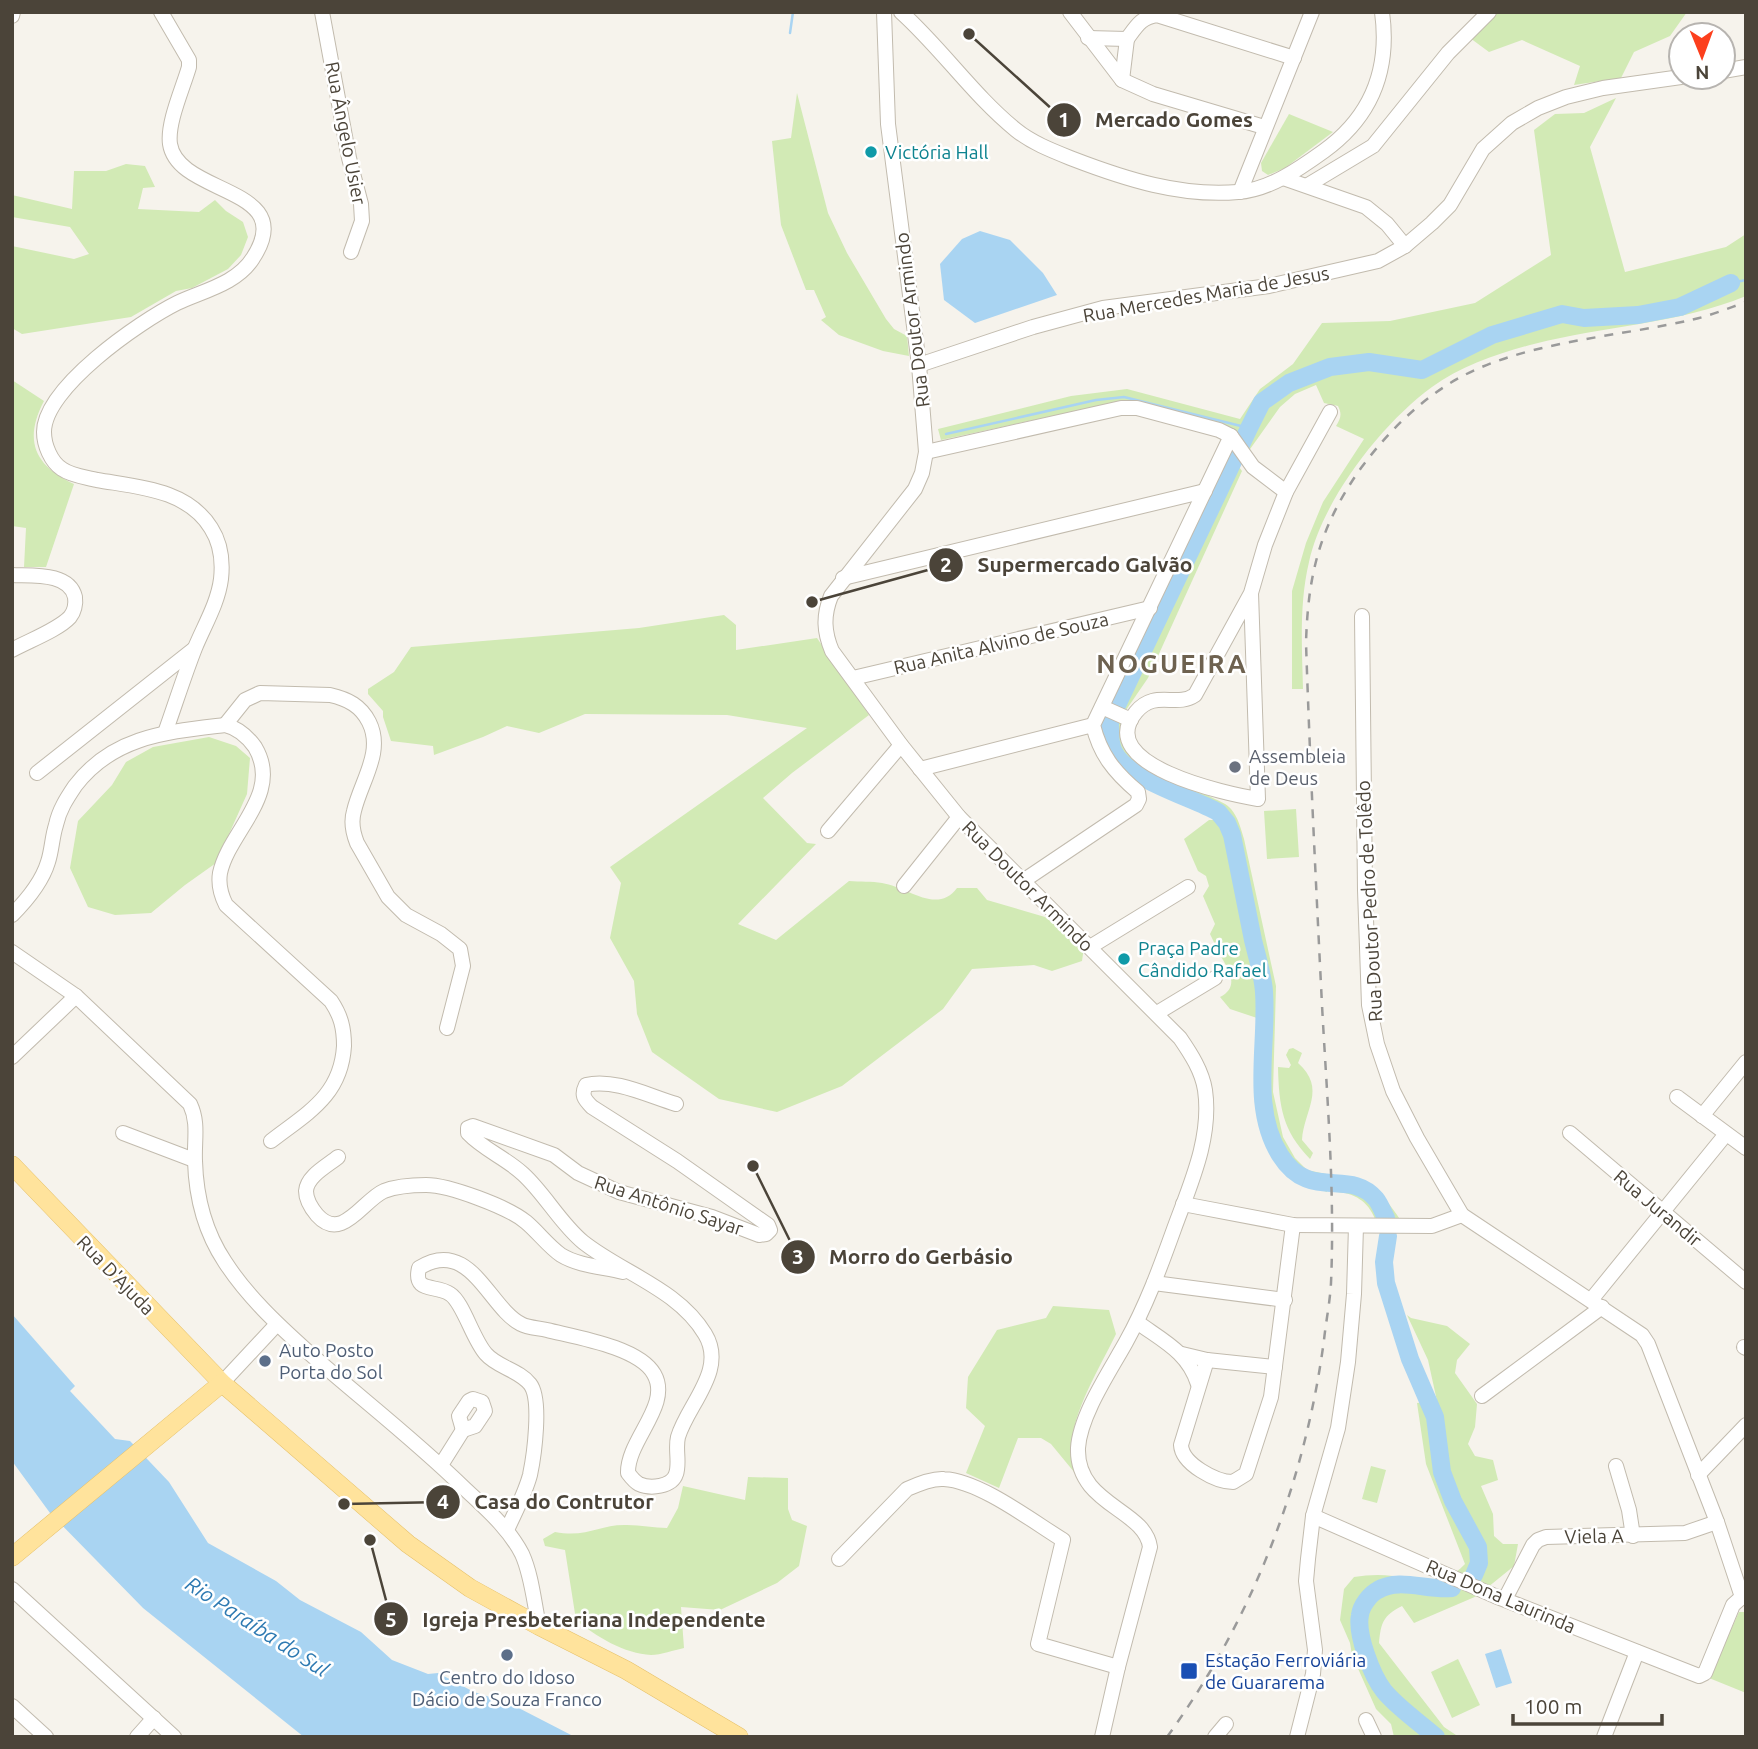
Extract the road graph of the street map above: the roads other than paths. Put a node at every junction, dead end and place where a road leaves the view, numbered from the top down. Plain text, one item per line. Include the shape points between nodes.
1 (161, 12) edge
2 (323, 12) edge
3 (884, 12) edge
4 (901, 12) edge
5 (1070, 12) edge
6 (1312, 12) edge
7 (1382, 12) edge
8 (1489, 12) edge
9 (1087, 38) junction
10 (1127, 39) junction
11 (1294, 58) junction
12 (1667, 79) edge
13 (1122, 80) junction
14 (1264, 127) junction
15 (1283, 178) junction
16 (1308, 185) junction
17 (1240, 192) junction
18 (1405, 246) junction
19 (351, 252) dead end
20 (919, 365) junction
21 (1330, 412) dead end
22 (1234, 440) junction
23 (926, 452) junction
24 (1205, 491) junction
25 (1286, 492) junction
26 (12, 575) edge
27 (843, 578) junction
28 (1251, 593) junction
29 (1150, 608) junction
30 (1363, 616) dead end
31 (195, 648) junction
32 (12, 650) edge
33 (853, 678) junction
34 (1104, 708) junction
35 (1129, 719) junction
36 (1093, 725) junction
37 (230, 726) junction
38 (165, 733) junction
39 (901, 745) junction
40 (920, 769) junction
41 (37, 773) dead end
42 (959, 817) junction
43 (828, 831) dead end
44 (1023, 881) junction
45 (904, 886) dead end
46 (1188, 887) dead end
47 (12, 915) edge
48 (1090, 947) junction
49 (12, 952) edge
50 (1215, 978) dead end
51 (76, 996) junction
52 (1157, 1013) junction
53 (447, 1028) dead end
54 (12, 1057) edge
55 (1746, 1062) edge
56 (1678, 1097) dead end
57 (676, 1104) dead end
58 (1702, 1116) junction
59 (123, 1133) dead end
60 (1570, 1133) dead end
61 (1726, 1134) junction
62 (271, 1140) dead end
63 (1746, 1148) edge
64 (338, 1157) dead end
65 (194, 1160) junction
66 (12, 1165) edge
67 (1183, 1204) junction
68 (1663, 1212) junction
69 (1462, 1215) junction
70 (1293, 1225) junction
71 (1362, 1226) junction
72 (635, 1275) junction
73 (1746, 1282) edge
74 (1154, 1283) junction
75 (1285, 1300) junction
76 (1597, 1303) junction
77 (1137, 1322) junction
78 (277, 1324) junction
79 (1182, 1354) junction
80 (1207, 1360) junction
81 (1275, 1367) junction
82 (222, 1383) junction
83 (1198, 1384) junction
84 (1482, 1396) dead end
85 (1746, 1425) edge
86 (463, 1430) dead end
87 (441, 1465) junction
88 (1616, 1466) dead end
89 (1699, 1475) junction
90 (1313, 1516) junction
91 (1717, 1522) junction
92 (507, 1530) junction
93 (1633, 1536) junction
94 (12, 1557) edge
95 (839, 1559) dead end
96 (12, 1589) edge
97 (1505, 1599) junction
98 (1741, 1600) edge
99 (539, 1626) junction
100 (1637, 1652) junction
101 (1118, 1667) junction
102 (12, 1706) edge
103 (154, 1718) junction
104 (1366, 1720) dead end
105 (1226, 1724) dead end
106 (46, 1737) edge
107 (136, 1737) edge
108 (174, 1737) edge
109 (739, 1737) edge
110 (1102, 1737) edge
111 (1215, 1737) edge
112 (1297, 1737) edge
113 (1374, 1737) edge
114 (1604, 1737) edge

1 - 31 street via 189,60 169,135 173,154 195,176 249,202 261,219 261,244 243,271 148,320 77,375 50,409 44,434 61,469 171,496 208,523 219,548 221,579
2 - 19 street, Rua Ângelo Usier via 361,204 362,221
3 - 20 street, Rua Doutor Armindo via 888,124
4 - 17 street via 987,103 1017,131 1045,148 1147,185 1193,192
5 - 9 street
6 - 11 street
7 - 15 street via 1383,65 1359,116 1338,141
8 - 16 street via 1448,53 1373,146
9 - 10 street
9 - 13 street
10 - 11 street via 1140,22 1157,15
10 - 13 street
11 - 14 street
12 - 18 street, Rua Mercedes Maria de Jesus via 1566,97 1512,123 1483,149 1450,205
13 - 14 street via 1153,94
14 - 17 street
15 - 16 street
15 - 17 street
16 - 18 street via 1366,207
18 - 20 street, Rua Mercedes Maria de Jesus via 1378,261 1269,286 1102,308
20 - 23 street, Rua Doutor Armindo
21 - 25 street
22 - 23 street via 1219,430 1121,408
22 - 24 street
22 - 25 street via 1253,467
23 - 27 street, Rua Doutor Armindo via 915,489
24 - 27 street
24 - 29 street
25 - 28 street
26 - 32 street via 65,582 71,587 75,606 63,623
27 - 33 street, Rua Doutor Armindo via 826,610 826,637
28 - 35 street via 1195,695 1187,700 1149,701
28 - 35 street via 1258,799 1227,794 1156,768 1139,757 1127,741
29 - 33 street, Rua Anita Alvino de Souza
29 - 34 street
30 - 69 street, Rua Doutor Pedro de Tolêdo via 1369,1005 1393,1091
31 - 38 street
31 - 41 street
33 - 39 street, Rua Doutor Armindo
34 - 35 street
34 - 36 street
36 - 40 street
36 - 44 street via 1103,756 1138,792 1139,799
37 - 38 street
37 - 53 street via 244,700 260,693 341,697 360,708 372,729 374,753 354,811 354,834 395,904 460,949 463,967
37 - 62 street via 259,754 262,788 220,872 221,895 226,905 331,1001 342,1021 344,1038 341,1068 329,1093
38 - 47 street via 111,752 85,774 62,808 44,873
39 - 40 street, Rua Doutor Armindo
39 - 43 street
40 - 42 street, Rua Doutor Armindo
42 - 44 street, Rua Doutor Armindo
42 - 45 street
44 - 48 street, Rua Doutor Armindo
46 - 48 street
48 - 52 street, Rua Doutor Armindo
49 - 51 street
50 - 52 street
51 - 54 street
51 - 65 street via 190,1104 196,1126
52 - 67 street, Rua Doutor Armindo via 1192,1055 1205,1089 1204,1136
55 - 58 street
56 - 58 street
57 - 72 street, Rua Antônio Sayar via 596,1082 586,1085 583,1092 592,1107 768,1225 766,1234 619,1192 578,1173 554,1155 468,1128 475,1141 525,1176 582,1241
58 - 61 street
59 - 65 street
60 - 68 street, Rua Jurandir
61 - 63 street
61 - 68 street
64 - 72 street via 310,1180 306,1190 307,1200 324,1222 345,1222 383,1191 430,1185 518,1216 561,1255
65 - 78 street via 199,1197 214,1243 241,1285
66 - 82 main road, Rua D'Ajuda
67 - 70 street
67 - 74 street, Rua Doutor Armindo
68 - 73 street, Rua Jurandir
68 - 76 street
69 - 71 street via 1432,1226
69 - 76 street, Rua Doutor Pedro de Tolêdo
70 - 71 street
70 - 75 street
71 - 90 street via 1338,1428
72 - 92 street via 680,1306 711,1345 708,1376 678,1437 676,1474 671,1481 650,1488 628,1473 630,1452 658,1400 658,1385 648,1367 611,1347 521,1324 466,1268 438,1261 419,1268 420,1283 453,1295 486,1355 533,1387 537,1405 530,1472
74 - 75 street
74 - 77 street, Rua Doutor Armindo
75 - 81 street
76 - 84 street
76 - 89 street, Rua Doutor Pedro de Tolêdo via 1648,1344
77 - 79 street
77 - 101 street, Rua Doutor Armindo via 1094,1400 1078,1447 1080,1470 1087,1483 1136,1524 1150,1542
78 - 82 street
78 - 87 street
79 - 80 street
79 - 83 street
80 - 81 street
80 - 83 street
81 - 83 street via 1266,1418 1246,1474 1233,1482 1217,1478 1181,1451
82 - 94 main road
82 - 99 main road, Rua D'Ajuda via 408,1544 470,1588
85 - 89 street
86 - 87 street
87 - 92 street
88 - 93 street
89 - 91 street, Rua Doutor Pedro de Tolêdo
90 - 97 street, Rua Dona Laurinda
90 - 112 street via 1306,1581 1315,1650
91 - 93 street, Viela A via 1685,1533
91 - 98 street, Rua Doutor Pedro de Tolêdo
92 - 99 street via 523,1556
93 - 97 street, Viela A via 1538,1540
95 - 101 street via 907,1489 943,1479 977,1488 1063,1540 1038,1644
96 - 103 street
97 - 100 street, Rua Dona Laurinda
98 - 100 street, Rua Dona Laurinda via 1705,1673 1699,1676
99 - 109 main road via 626,1670
100 - 114 street
101 - 110 street, Rua Doutor Armindo
102 - 106 street
103 - 107 street
103 - 108 street
104 - 113 street
105 - 111 street

